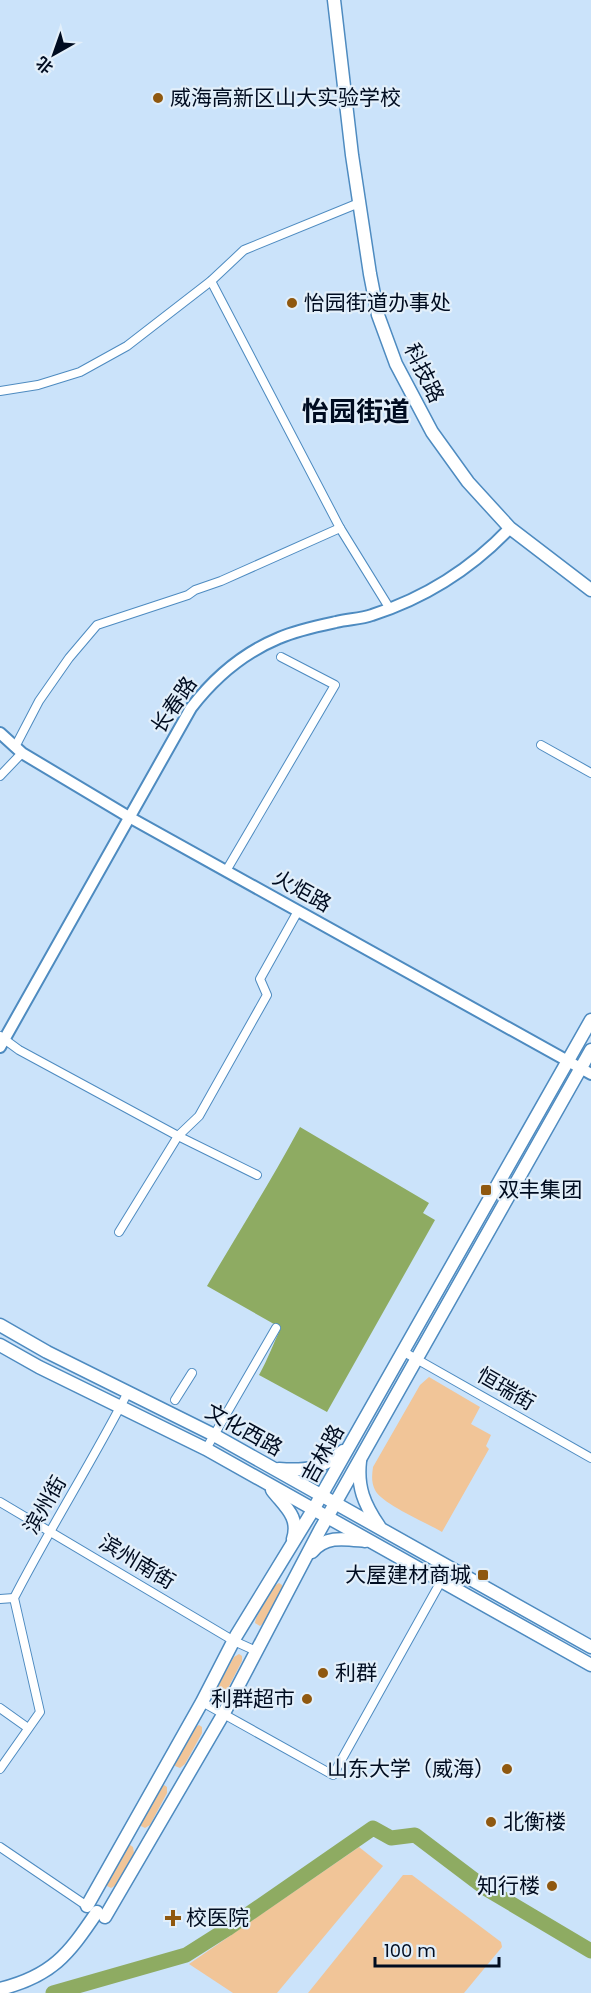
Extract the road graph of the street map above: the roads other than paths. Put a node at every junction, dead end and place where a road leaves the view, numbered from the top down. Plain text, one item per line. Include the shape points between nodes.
1 (334, 0) edge
2 (359, 202) junction
3 (211, 281) junction
4 (0, 392) edge
5 (340, 528) junction
6 (510, 528) junction
7 (591, 590) edge
8 (390, 609) junction
9 (281, 657) dead end
10 (0, 733) edge
11 (541, 745) dead end
12 (19, 750) junction
13 (591, 773) edge
14 (0, 776) edge
15 (129, 817) junction
16 (226, 872) junction
17 (298, 911) junction
18 (591, 1020) edge
19 (1, 1040) edge
20 (591, 1050) edge
21 (568, 1061) junction
22 (586, 1071) edge
23 (178, 1136) junction
24 (257, 1175) dead end
25 (119, 1232) dead end
26 (0, 1325) edge
27 (276, 1328) dead end
28 (0, 1346) edge
29 (404, 1352) junction
30 (416, 1358) junction
31 (192, 1372) dead end
32 (128, 1392) junction
33 (175, 1400) dead end
34 (120, 1408) junction
35 (214, 1435) junction
36 (349, 1447) junction
37 (206, 1449) junction
38 (361, 1457) junction
39 (591, 1458) edge
40 (274, 1469) junction
41 (268, 1484) junction
42 (321, 1496) junction
43 (0, 1502) edge
44 (335, 1503) junction
45 (313, 1510) junction
46 (327, 1518) junction
47 (381, 1529) junction
48 (50, 1530) junction
49 (372, 1542) junction
50 (290, 1548) junction
51 (306, 1560) junction
52 (449, 1567) junction
53 (441, 1580) junction
54 (14, 1598) junction
55 (0, 1599) edge
56 (234, 1641) junction
57 (591, 1647) edge
58 (256, 1651) junction
59 (591, 1665) edge
60 (202, 1702) junction
61 (0, 1708) edge
62 (224, 1713) junction
63 (28, 1728) junction
64 (0, 1769) edge
65 (0, 1847) edge
66 (96, 1912) junction
67 (0, 1989) edge

1 - 2 main road, 科技路
2 - 3 street via 243,250
2 - 6 main road, 科技路 via 378,315 396,364 432,432 468,482
3 - 4 street via 127,346 80,372
3 - 5 street
5 - 8 street
5 - 12 street via 169,602 97,625 39,701
6 - 7 main road, 科技路
6 - 8 street, 长春路 via 463,570
8 - 15 street, 长春路 via 279,638 228,668 191,708
9 - 16 street via 335,685
10 - 12 street, 火炬路
11 - 13 street
12 - 14 street
12 - 15 street, 火炬路
15 - 16 street, 火炬路
15 - 19 street, 长春路
16 - 17 street, 火炬路
17 - 21 street, 火炬路
17 - 23 street via 260,979 267,995 199,1116
18 - 21 main road, 吉林路
19 - 23 street
20 - 22 main road, 吉林路
21 - 22 street, 火炬路
21 - 29 main road, 吉林路
22 - 30 main road, 吉林路
23 - 24 street
23 - 25 street
26 - 32 main road, 文化西路
27 - 35 street
28 - 34 main road, 文化西路
29 - 30 street, 恒瑞街
29 - 36 main road, 吉林路
30 - 38 main road, 吉林路
30 - 39 street, 恒瑞街
31 - 33 street
32 - 34 street, 滨州街
32 - 35 main road, 文化西路
34 - 37 main road, 文化西路
34 - 48 street, 滨州街
35 - 37 street
35 - 40 main road, 文化西路
36 - 40 main road via 317,1468
36 - 42 main road, 吉林路
37 - 41 main road, 文化西路
38 - 44 main road, 吉林路
38 - 47 main road via 366,1508
40 - 42 main road, 文化西路
41 - 45 main road, 文化西路
41 - 50 main road via 297,1527
42 - 44 main road, 文化西路
42 - 45 main road, 吉林路
43 - 48 street, 滨州南街
44 - 46 main road, 吉林路
44 - 47 main road, 文化西路
45 - 46 main road, 文化西路
45 - 50 main road, 吉林路
46 - 49 main road, 文化西路
46 - 51 main road, 吉林路
47 - 52 main road, 文化西路
48 - 54 street, 滨州街
48 - 56 street, 滨州南街
49 - 51 main road via 330,1539 318,1545
49 - 53 main road, 文化西路
50 - 56 main road, 吉林路
51 - 58 main road, 吉林路
52 - 53 street
52 - 57 main road, 文化西路
53 - 59 main road, 文化西路
53 - 62 street via 333,1775
54 - 55 street
54 - 63 street via 40,1712
56 - 58 street, 滨州南街
56 - 60 main road, 吉林路
58 - 62 main road, 吉林路
60 - 62 street
60 - 66 main road, 吉林路
61 - 63 street
62 - 66 main road, 吉林路
63 - 64 street
65 - 66 street
66 - 67 main road, 吉林路 via 67,1954 47,1971

